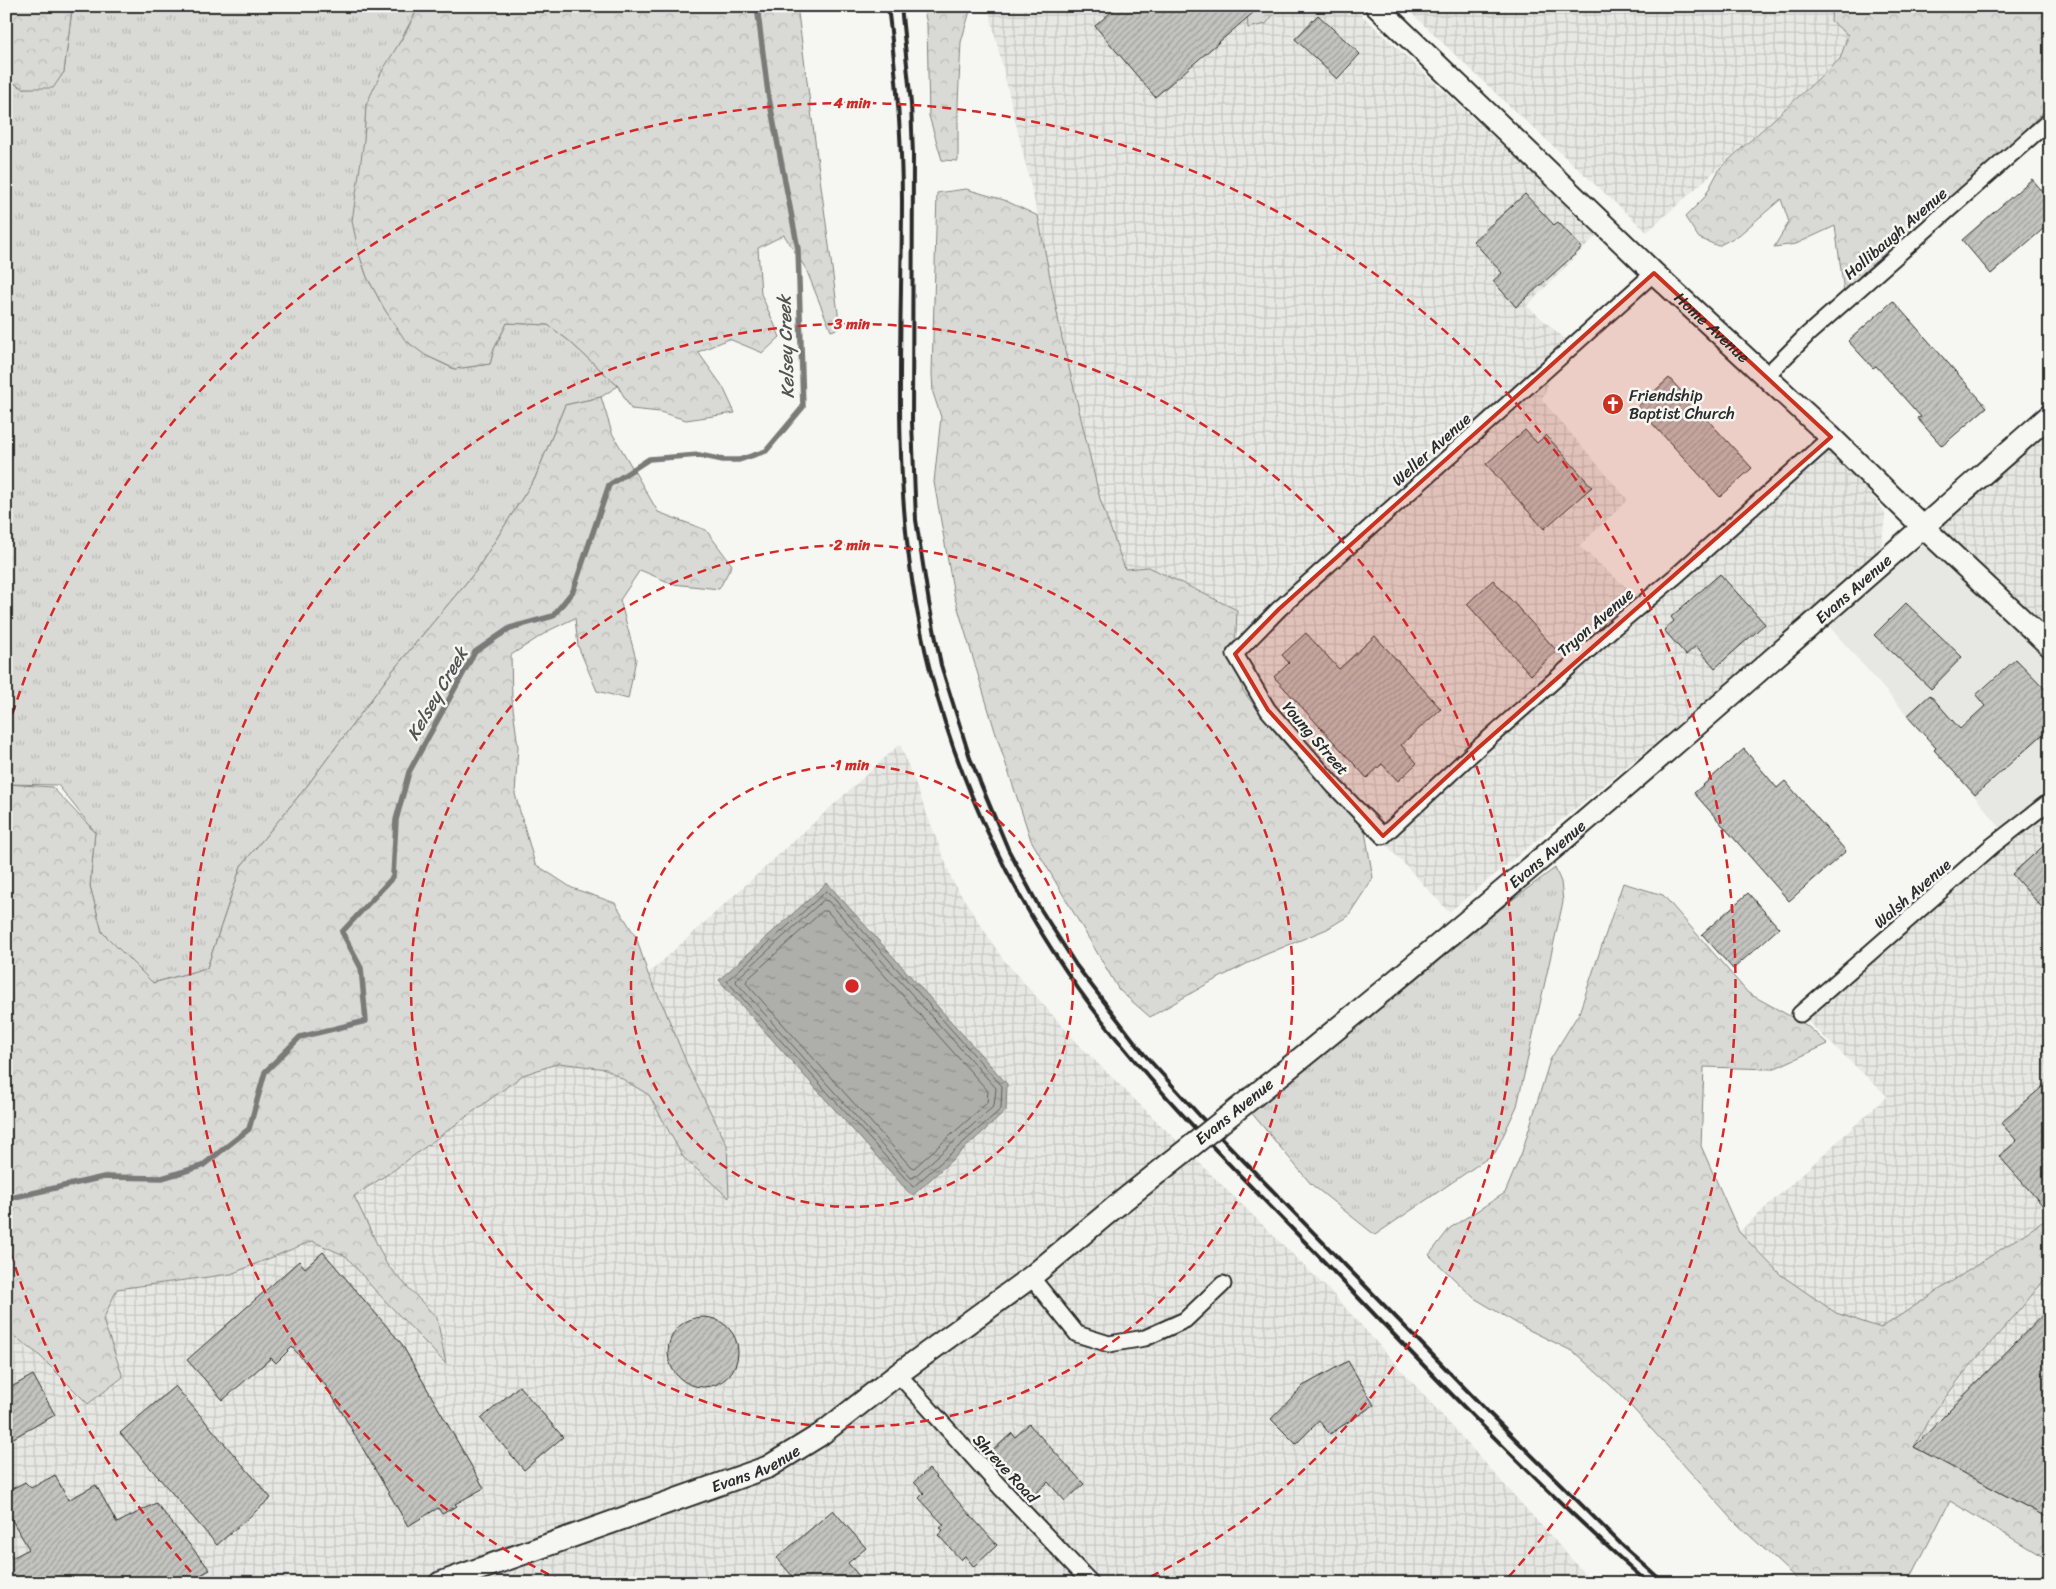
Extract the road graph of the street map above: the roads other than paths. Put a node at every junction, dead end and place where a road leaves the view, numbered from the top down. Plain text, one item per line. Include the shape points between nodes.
1 (1376, 6) edge
2 (2050, 120) edge
3 (1654, 273) junction
4 (1766, 376) junction
5 (2050, 415) edge
6 (1831, 437) junction
7 (1923, 527) junction
8 (2050, 646) edge
9 (1235, 654) joint
10 (2050, 801) edge
11 (1384, 836) joint
12 (1800, 1014) dead end
13 (1031, 1277) junction
14 (1223, 1284) dead end
15 (898, 1374) junction
16 (440, 1583) edge
17 (1091, 1583) edge

1 - 3 street, Home Avenue
2 - 4 street, Hollibaugh Avenue via 1808,334
3 - 4 street, Home Avenue
3 - 9 street, Weller Avenue via 1279,609
4 - 6 street, Home Avenue
5 - 7 street, Evans Avenue
6 - 7 street, Home Avenue
6 - 11 street, Tryon Avenue via 1678,575 1485,741
7 - 8 street, Home Avenue
7 - 13 street, Evans Avenue, bridge via 1563,840 1315,1047
9 - 11 street, Young Street via 1268,710 1334,786
10 - 12 street, Walsh Avenue via 1992,846
13 - 14 street via 1077,1334 1109,1344 1145,1338 1185,1320
13 - 15 street, Evans Avenue
15 - 16 street, Evans Avenue via 820,1435 768,1467
15 - 17 street, Shreve Road

